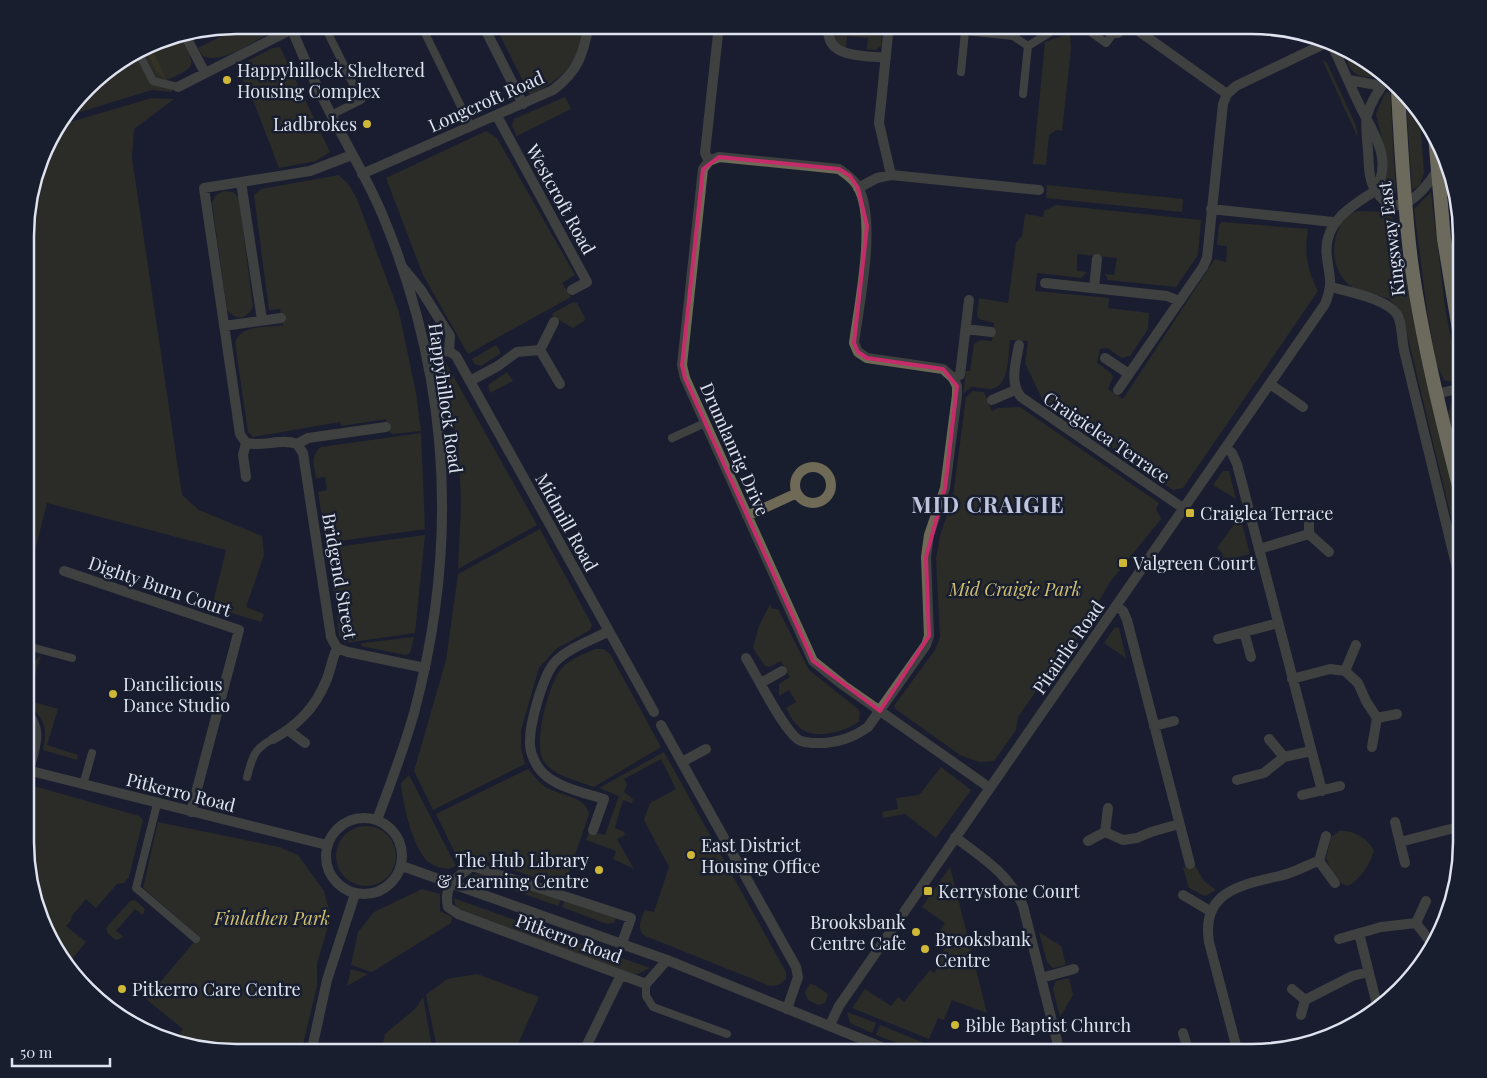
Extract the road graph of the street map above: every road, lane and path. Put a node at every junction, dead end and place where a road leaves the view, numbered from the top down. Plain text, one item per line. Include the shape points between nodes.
1 (278, 34) edge
2 (294, 34) edge
3 (328, 34) edge
4 (425, 34) edge
5 (488, 34) edge
6 (587, 34) edge
7 (718, 34) edge
8 (829, 34) edge
9 (888, 34) edge
10 (966, 34) edge
11 (994, 34) edge
12 (1046, 34) edge
13 (1093, 34) edge
14 (1114, 34) edge
15 (1143, 34) edge
16 (188, 40) edge
17 (1028, 46) junction
18 (1327, 48) edge
19 (1338, 54) edge
20 (141, 58) edge
21 (886, 58) junction
22 (961, 72) dead end
23 (205, 73) junction
24 (1348, 80) junction
25 (1381, 82) edge
26 (1384, 84) edge
27 (178, 87) joint
28 (1023, 94) dead end
29 (1227, 94) junction
30 (1398, 98) edge
31 (523, 104) junction
32 (331, 115) junction
33 (497, 116) junction
34 (1367, 117) junction
35 (471, 127) junction
36 (352, 155) junction
37 (1436, 155) edge
38 (709, 161) junction
39 (1437, 171) junction
40 (362, 174) junction
41 (891, 175) junction
42 (241, 182) junction
43 (858, 188) junction
44 (1039, 190) dead end
45 (1375, 191) junction
46 (1405, 204) junction
47 (1211, 209) junction
48 (1333, 222) junction
49 (1097, 259) dead end
50 (403, 268) junction
51 (1045, 283) dead end
52 (1094, 288) junction
53 (1331, 288) junction
54 (572, 290) dead end
55 (1453, 294) edge
56 (969, 300) dead end
57 (1179, 301) junction
58 (280, 318) dead end
59 (262, 320) junction
60 (554, 322) dead end
61 (224, 326) junction
62 (966, 329) junction
63 (991, 332) dead end
64 (1018, 345) dead end
65 (540, 350) junction
66 (449, 351) junction
67 (427, 354) junction
68 (1105, 358) dead end
69 (1129, 374) junction
70 (953, 378) junction
71 (470, 381) junction
72 (560, 384) dead end
73 (1270, 384) junction
74 (1015, 390) junction
75 (1118, 390) dead end
76 (1453, 390) edge
77 (1436, 394) junction
78 (992, 400) dead end
79 (1303, 407) dead end
80 (706, 423) junction
81 (386, 427) dead end
82 (672, 438) dead end
83 (246, 443) junction
84 (297, 444) junction
85 (1226, 448) junction
86 (1453, 464) edge
87 (246, 477) dead end
88 (797, 493) dead end
89 (1183, 508) junction
90 (747, 516) junction
91 (1309, 516) dead end
92 (1309, 534) junction
93 (1259, 548) junction
94 (1329, 552) dead end
95 (1453, 554) edge
96 (64, 571) dead end
97 (1116, 606) junction
98 (1278, 623) junction
99 (609, 631) junction
100 (1244, 632) junction
101 (1218, 639) dead end
102 (1356, 645) dead end
103 (34, 648) edge
104 (337, 648) junction
105 (1251, 657) dead end
106 (72, 658) dead end
107 (746, 658) dead end
108 (425, 668) junction
109 (782, 671) dead end
110 (1345, 671) junction
111 (1292, 679) junction
112 (761, 683) junction
113 (880, 710) junction
114 (654, 712) dead end
115 (1397, 714) dead end
116 (1377, 718) junction
117 (34, 721) edge
118 (1174, 721) dead end
119 (661, 725) dead end
120 (1154, 726) junction
121 (288, 730) junction
122 (273, 739) joint
123 (1269, 740) dead end
124 (305, 743) dead end
125 (1372, 747) dead end
126 (706, 749) dead end
127 (34, 751) edge
128 (1311, 751) junction
129 (92, 753) dead end
130 (1284, 757) junction
131 (682, 762) junction
132 (34, 773) edge
133 (247, 777) dead end
134 (1237, 780) dead end
135 (83, 785) junction
136 (1340, 786) dead end
137 (990, 788) junction
138 (1322, 791) junction
139 (1302, 795) dead end
140 (157, 804) junction
141 (1108, 808) dead end
142 (191, 812) junction
143 (377, 820) junction
144 (1395, 822) dead end
145 (1179, 824) junction
146 (1453, 828) edge
147 (593, 830) dead end
148 (1105, 832) junction
149 (1326, 836) dead end
150 (955, 838) junction
151 (1088, 841) dead end
152 (1400, 842) junction
153 (327, 845) junction
154 (1319, 861) junction
155 (1405, 863) dead end
156 (1190, 864) dead end
157 (402, 866) junction
158 (450, 882) junction
159 (1334, 883) dead end
160 (355, 894) junction
161 (1183, 896) dead end
162 (1426, 901) dead end
163 (1210, 910) junction
164 (1416, 923) junction
165 (1359, 933) junction
166 (196, 939) dead end
167 (1339, 939) dead end
168 (1428, 939) edge
169 (622, 943) junction
170 (666, 960) junction
171 (1074, 969) dead end
172 (1368, 972) junction
173 (622, 975) junction
174 (1041, 978) junction
175 (646, 984) junction
176 (1292, 989) dead end
177 (1305, 1000) junction
178 (1376, 1001) edge
179 (787, 1009) junction
180 (1301, 1016) dead end
181 (830, 1025) junction
182 (1183, 1033) dead end
183 (727, 1034) dead end
184 (313, 1044) edge
185 (588, 1044) edge
186 (875, 1044) edge
187 (1058, 1044) edge
188 (1186, 1044) edge
189 (1236, 1044) edge

1 - 23 street, Happyhillock Road
2 - 32 street, Happyhillock Road
3 - 32 lane via 361,100
4 - 35 lane
5 - 31 street
6 - 31 street, Longcroft Road via 577,67 553,90
7 - 38 street, Drumlanrig Drive via 705,153
8 - 21 street via 833,47 842,53
9 - 21 street
10 - 22 lane
11 - 17 lane via 1013,36
12 - 17 lane
13 - 14 lane via 1106,43
15 - 29 street
16 - 23 street
17 - 28 lane
18 - 29 street via 1236,86
19 - 24 street
20 - 27 lane via 153,81
21 - 41 street via 879,123
23 - 27 street, Happyhillock Road
24 - 25 street
24 - 34 street
26 - 34 street
29 - 47 street via 1223,104
30 - 46 highway, Kingsway East
31 - 33 street, Longcroft Road
32 - 36 street, Happyhillock Road
33 - 35 street, Longcroft Road
33 - 54 street, Westcroft Road via 587,282
34 - 45 street via 1370,176
35 - 40 street, Longcroft Road
36 - 40 street, Happyhillock Road
36 - 42 street via 310,172
37 - 39 highway
38 - 43 street via 718,157 839,169 850,176
38 - 80 street, Drumlanrig Drive via 703,169 682,366
39 - 46 street via 1419,195
39 - 55 highway
40 - 50 street, Happyhillock Road via 384,218
41 - 43 street
41 - 44 street
42 - 59 street
42 - 61 street via 204,188
43 - 70 street via 868,226 854,342 858,352 866,358 943,369
45 - 46 street via 1385,201
45 - 48 street, Kingsway East
46 - 77 highway, Kingsway East via 1416,289
47 - 48 street
47 - 57 street via 1207,258
48 - 53 street via 1326,249
49 - 52 street
50 - 66 street, Midmill Road via 450,336
50 - 67 street, Happyhillock Road
51 - 52 street
52 - 57 street via 1167,296
53 - 73 street, Pitairlie Road via 1325,304
53 - 95 street, Kingsway East via 1383,302 1399,317
56 - 62 street
57 - 69 street
58 - 59 street
59 - 61 street
60 - 65 street
61 - 83 street via 240,434
62 - 63 street
62 - 70 street via 960,374
64 - 74 street
65 - 71 street via 517,352
65 - 72 street
66 - 67 street
66 - 71 street, Midmill Road via 456,356
67 - 108 street, Happyhillock Road via 442,464 443,517 435,615
68 - 69 street
69 - 75 street
70 - 113 street via 957,395 944,488 929,535 926,557 929,636
71 - 99 street, Midmill Road
73 - 79 street
73 - 85 street, Pitairlie Road
74 - 78 street
74 - 89 street, Craigielea Terrace
76 - 77 street
77 - 86 highway, Kingsway East
80 - 82 lane
80 - 90 street, Drumlanrig Drive
81 - 84 street via 308,438
83 - 84 street via 257,446 289,441
83 - 87 street via 243,455
84 - 104 street, Bridgend Street via 303,453 331,637
85 - 89 street, Pitairlie Road
85 - 93 street via 1232,452 1237,464
88 - 90 street
89 - 97 street, Pitairlie Road
90 - 113 street, Drumlanrig Drive via 813,661
91 - 92 street
92 - 93 street
92 - 94 street
93 - 98 street
96 - 142 street, Dighty Burn Court via 239,630
97 - 120 street via 1127,620
97 - 137 street, Pitairlie Road
98 - 100 street
98 - 111 street
99 - 114 street, Midmill Road
99 - 147 street via 566,653 548,671 531,729 530,746 542,774 554,782 604,799
100 - 101 street
100 - 105 street
102 - 110 street
103 - 106 lane
104 - 108 street
104 - 121 street, Bridgend Street via 316,703
107 - 112 street
108 - 143 street, Happyhillock Road via 414,715
109 - 112 street
110 - 111 street via 1330,669
110 - 116 street via 1358,683
111 - 128 street
112 - 113 street via 789,732 800,741 840,741 855,736 868,727
113 - 137 street, Drumlanrig Drive
115 - 116 street
116 - 125 street
117 - 127 lane via 39,735
118 - 120 street
119 - 131 street
120 - 145 street
121 - 122 street, Bridgend Street
121 - 124 street
122 - 133 lane, Bridgend Street via 254,752
123 - 130 street
126 - 131 street
128 - 130 street
128 - 138 street
129 - 135 lane
130 - 134 street via 1264,773
131 - 179 street via 796,967 798,977
132 - 135 street, Pitkerro Road
135 - 140 street, Pitkerro Road
136 - 138 street
137 - 150 street, Pitairlie Road
138 - 139 street
140 - 142 street, Pitkerro Road
140 - 166 lane via 136,888
141 - 148 street
142 - 153 street, Pitkerro Road
143 - 153 street via 362,818 346,822 334,832
143 - 157 street via 387,825 400,843
144 - 152 street
145 - 148 street via 1122,840
145 - 156 street
146 - 152 street
148 - 151 street
149 - 154 street
150 - 174 street via 993,865 1016,890
150 - 181 street, Pitairlie Road via 839,1006
152 - 155 street
153 - 160 street via 326,861 331,876 341,887
154 - 159 street
154 - 163 street via 1282,876 1244,884 1225,895
157 - 158 street, Pitkerro Road
157 - 160 street via 397,877 379,892
158 - 169 street, Pitkerro Road
158 - 169 street, Pitkerro Road via 472,866 631,918
158 - 173 street, Pitkerro Road via 446,897 448,907 458,914
160 - 184 street via 327,980
161 - 163 street
162 - 164 street
163 - 189 street via 1206,925 1209,942
164 - 165 street
164 - 168 street
165 - 167 street
165 - 172 street
169 - 170 street, Pitkerro Road
170 - 175 street
170 - 179 street, Pitkerro Road
171 - 174 street
172 - 177 street via 1352,976
172 - 178 street
173 - 175 street, Pitkerro Road
173 - 185 street
174 - 187 street
175 - 183 lane via 646,996 653,1007
176 - 177 street
177 - 180 street
179 - 181 street, Pitkerro Road
181 - 186 street, Pitkerro Road
182 - 188 street

